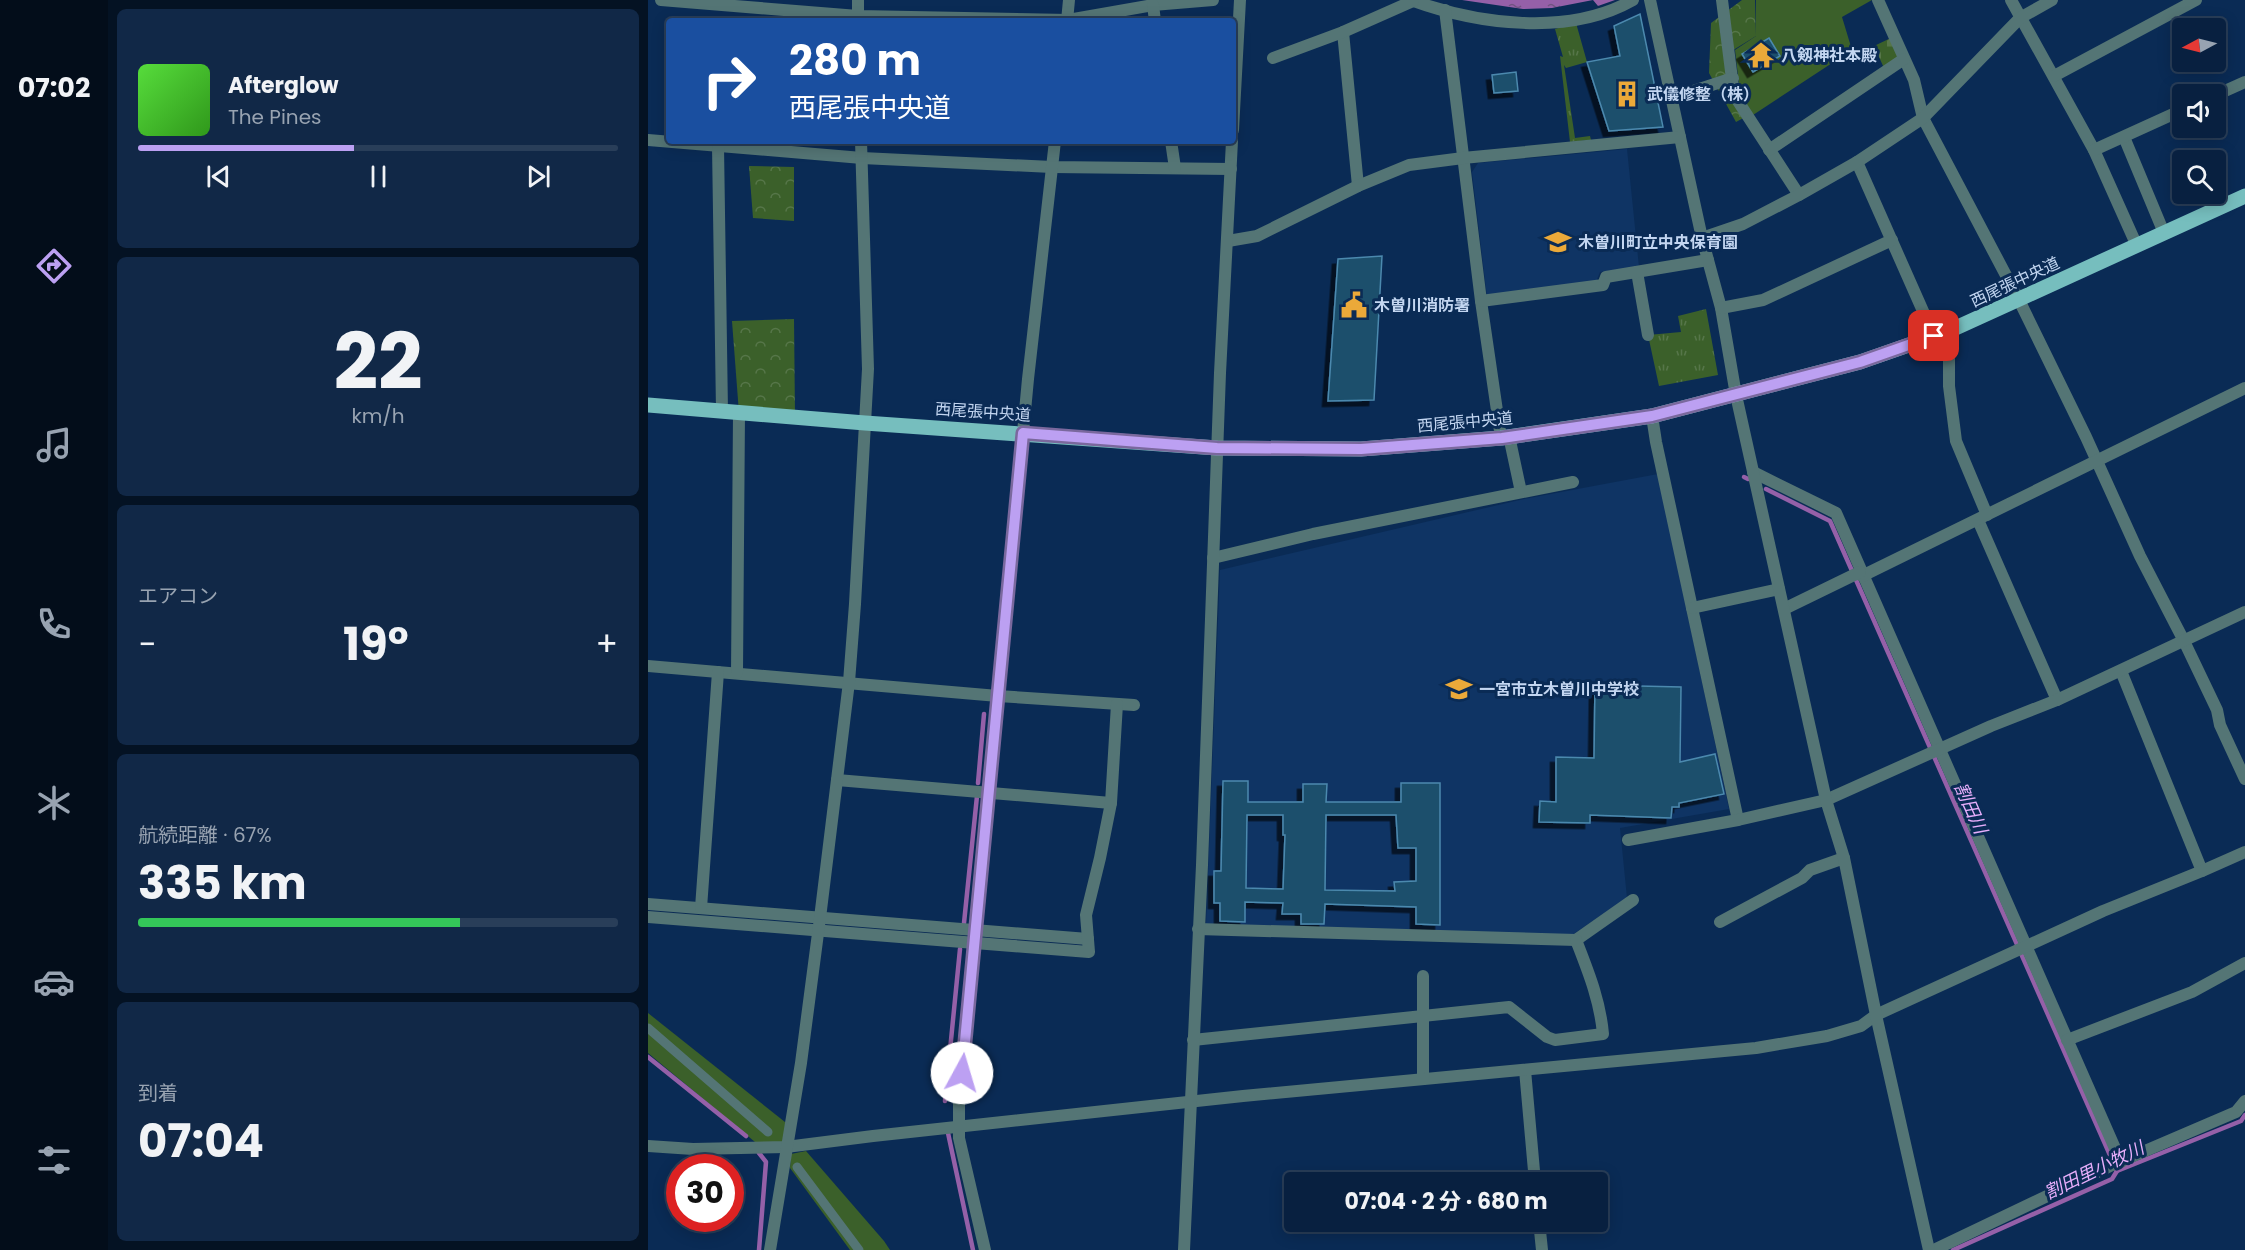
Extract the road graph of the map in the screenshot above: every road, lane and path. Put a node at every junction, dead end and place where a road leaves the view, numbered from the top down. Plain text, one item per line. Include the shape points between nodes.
1 (661, 0) edge
2 (858, 0) edge
3 (1069, 0) edge
4 (1213, 0) edge
5 (1240, 0) edge
6 (1633, 0) edge
7 (1650, 0) edge
8 (1722, 0) edge
9 (1878, 0) edge
10 (2011, 0) edge
11 (2052, 0) edge
12 (2196, 0) edge
13 (1412, 1) edge
14 (1153, 6) junction
15 (1445, 10) junction
16 (848, 18) edge
17 (858, 18) edge
18 (1068, 18) edge
19 (1080, 18) edge
20 (1155, 18) edge
21 (2020, 18) junction
22 (1343, 32) junction
23 (1273, 58) dead end
24 (1904, 59) junction
25 (1236, 74) edge
26 (2054, 76) junction
27 (1732, 78) junction
28 (2245, 82) edge
29 (2226, 91) edge
30 (1672, 98) junction
31 (2172, 115) edge
32 (1923, 118) junction
33 (1680, 137) junction
34 (2124, 137) junction
35 (648, 140) edge
36 (666, 142) edge
37 (695, 144) edge
38 (861, 144) edge
39 (1055, 144) edge
40 (1171, 144) edge
41 (1232, 144) edge
42 (718, 146) junction
43 (1768, 150) junction
44 (2094, 150) junction
45 (862, 158) junction
46 (1464, 158) junction
47 (1857, 162) junction
48 (1052, 167) junction
49 (1175, 168) junction
50 (1231, 169) junction
51 (1358, 186) junction
52 (1799, 195) junction
53 (2245, 196) edge
54 (2164, 233) junction
55 (1702, 238) junction
56 (1892, 240) junction
57 (1228, 241) junction
58 (2137, 246) junction
59 (1708, 260) junction
60 (1637, 272) junction
61 (2019, 300) junction
62 (1481, 301) junction
63 (1721, 308) junction
64 (1949, 331) junction
65 (1648, 335) dead end
66 (1934, 336) junction
67 (2245, 388) edge
68 (1736, 396) junction
69 (648, 405) edge
70 (722, 411) junction
71 (739, 412) junction
72 (1652, 416) junction
73 (865, 423) junction
74 (1023, 433) junction
75 (1505, 437) junction
76 (1217, 448) junction
77 (2096, 460) junction
78 (1753, 472) junction
79 (1573, 482) dead end
80 (1521, 492) junction
81 (1983, 517) junction
82 (1212, 558) junction
83 (1857, 575) junction
84 (1779, 589) junction
85 (1692, 608) junction
86 (1784, 609) junction
87 (2245, 612) edge
88 (2184, 641) junction
89 (648, 666) edge
90 (2121, 670) junction
91 (718, 672) junction
92 (737, 673) junction
93 (849, 682) junction
94 (998, 696) junction
95 (2057, 700) junction
96 (1117, 704) junction
97 (1134, 705) dead end
98 (1934, 751) junction
99 (2245, 779) edge
100 (837, 780) junction
101 (989, 793) junction
102 (1826, 800) junction
103 (1110, 802) junction
104 (1738, 820) junction
105 (1628, 840) dead end
106 (2245, 852) edge
107 (1844, 858) junction
108 (2202, 871) junction
109 (1633, 900) dead end
110 (648, 904) edge
111 (701, 908) junction
112 (648, 917) edge
113 (1720, 922) dead end
114 (819, 923) junction
115 (1198, 929) junction
116 (976, 937) junction
117 (1576, 940) junction
118 (2023, 949) junction
119 (2245, 963) edge
120 (1424, 976) dead end
121 (1876, 1015) junction
122 (1424, 1017) junction
123 (648, 1028) edge
124 (1193, 1040) junction
125 (2067, 1040) junction
126 (1525, 1070) junction
127 (1423, 1079) junction
128 (2245, 1101) edge
129 (1190, 1103) junction
130 (958, 1127) junction
131 (768, 1132) dead end
132 (648, 1146) edge
133 (786, 1148) junction
134 (2116, 1164) junction
135 (797, 1167) dead end
136 (1534, 1172) edge
137 (1540, 1232) edge
138 (770, 1250) edge
139 (859, 1250) edge
140 (985, 1250) edge
141 (1184, 1250) edge
142 (1542, 1250) edge
143 (1931, 1250) edge

1 - 16 street
2 - 17 street
3 - 18 street
4 - 14 street
5 - 25 street
6 - 15 street via 1589,17 1525,24
7 - 30 street
8 - 27 street
9 - 24 street
10 - 21 street
11 - 21 street
12 - 26 street
13 - 15 street
13 - 22 street
14 - 19 street
14 - 20 street
15 - 46 street
21 - 26 street
21 - 32 street
22 - 23 street
22 - 51 street
24 - 32 street via 1914,80
24 - 43 street
26 - 44 street
27 - 30 street
27 - 43 street via 1734,95
28 - 29 street
30 - 33 street
31 - 34 street
32 - 47 street
32 - 61 street
33 - 46 street
33 - 55 street
34 - 44 street
34 - 54 street
35 - 36 street
37 - 42 street
38 - 45 street
39 - 48 street
40 - 49 street
41 - 50 street
42 - 45 street
42 - 70 street
43 - 52 street
44 - 58 street
45 - 48 street
45 - 73 street via 868,369
46 - 51 street via 1409,165
46 - 62 street
47 - 52 street
47 - 56 street
48 - 49 street
48 - 74 street
49 - 50 street
50 - 57 street
51 - 57 street via 1257,236
52 - 55 street via 1743,224
53 - 54 main road, 西尾張中央道
54 - 58 main road, 西尾張中央道
55 - 59 street
56 - 63 street via 1763,300
56 - 66 street
57 - 76 street
58 - 61 main road, 西尾張中央道
59 - 60 street
59 - 63 street
60 - 62 street via 1606,277 1603,285
60 - 65 street
61 - 64 main road, 西尾張中央道
61 - 77 street
62 - 75 street
63 - 68 street
64 - 66 main road, 西尾張中央道
64 - 81 street via 1949,386 1956,441
66 - 68 main road, 西尾張中央道 via 1860,362
67 - 77 street
68 - 72 main road, 西尾張中央道
68 - 78 street
69 - 70 main road, 西尾張中央道
70 - 71 main road, 西尾張中央道
71 - 73 main road, 西尾張中央道
71 - 92 street
72 - 75 main road, 西尾張中央道
72 - 85 street
73 - 74 main road, 西尾張中央道
73 - 93 street
74 - 76 main road, 西尾張中央道
74 - 94 street
75 - 76 main road, 西尾張中央道 via 1361,449
75 - 80 street
76 - 82 street
77 - 81 street
77 - 88 street
78 - 83 street via 1836,513
78 - 84 street
79 - 80 street
80 - 82 street
81 - 83 street
81 - 95 street
82 - 115 street
83 - 86 street
83 - 98 street
84 - 85 street
84 - 86 street
85 - 104 street
86 - 102 street
87 - 88 street
88 - 90 street
88 - 99 street
89 - 91 street
90 - 95 street
90 - 108 street
91 - 92 street
91 - 111 street
92 - 93 street
93 - 94 street
93 - 100 street
94 - 96 street
94 - 101 street
95 - 98 street
96 - 97 street
96 - 103 street
98 - 102 street
98 - 118 street
100 - 101 street
100 - 114 street
101 - 103 street
101 - 116 street
102 - 104 street
102 - 107 street
103 - 116 street via 1086,915 1089,952
104 - 105 street
106 - 108 street
107 - 113 street via 1809,870 1802,878
107 - 121 street
108 - 118 street
109 - 117 street
110 - 111 street
111 - 114 street
112 - 114 street
114 - 116 street
114 - 133 street
115 - 117 street
115 - 124 street
116 - 130 street
117 - 122 street via 1601,1011 1603,1034 1555,1040 1509,1007
118 - 121 street
118 - 125 street
119 - 125 street via 2192,992
120 - 122 street
121 - 126 street via 1861,1026 1756,1048
121 - 143 street
122 - 124 street
122 - 127 street
123 - 131 street
124 - 129 street
125 - 134 street
126 - 127 street
126 - 136 street
127 - 129 street
128 - 134 street via 2236,1112
129 - 130 street
129 - 141 street
130 - 133 street
130 - 140 street
132 - 133 street
133 - 138 street
134 - 143 street
135 - 139 street
137 - 142 street

